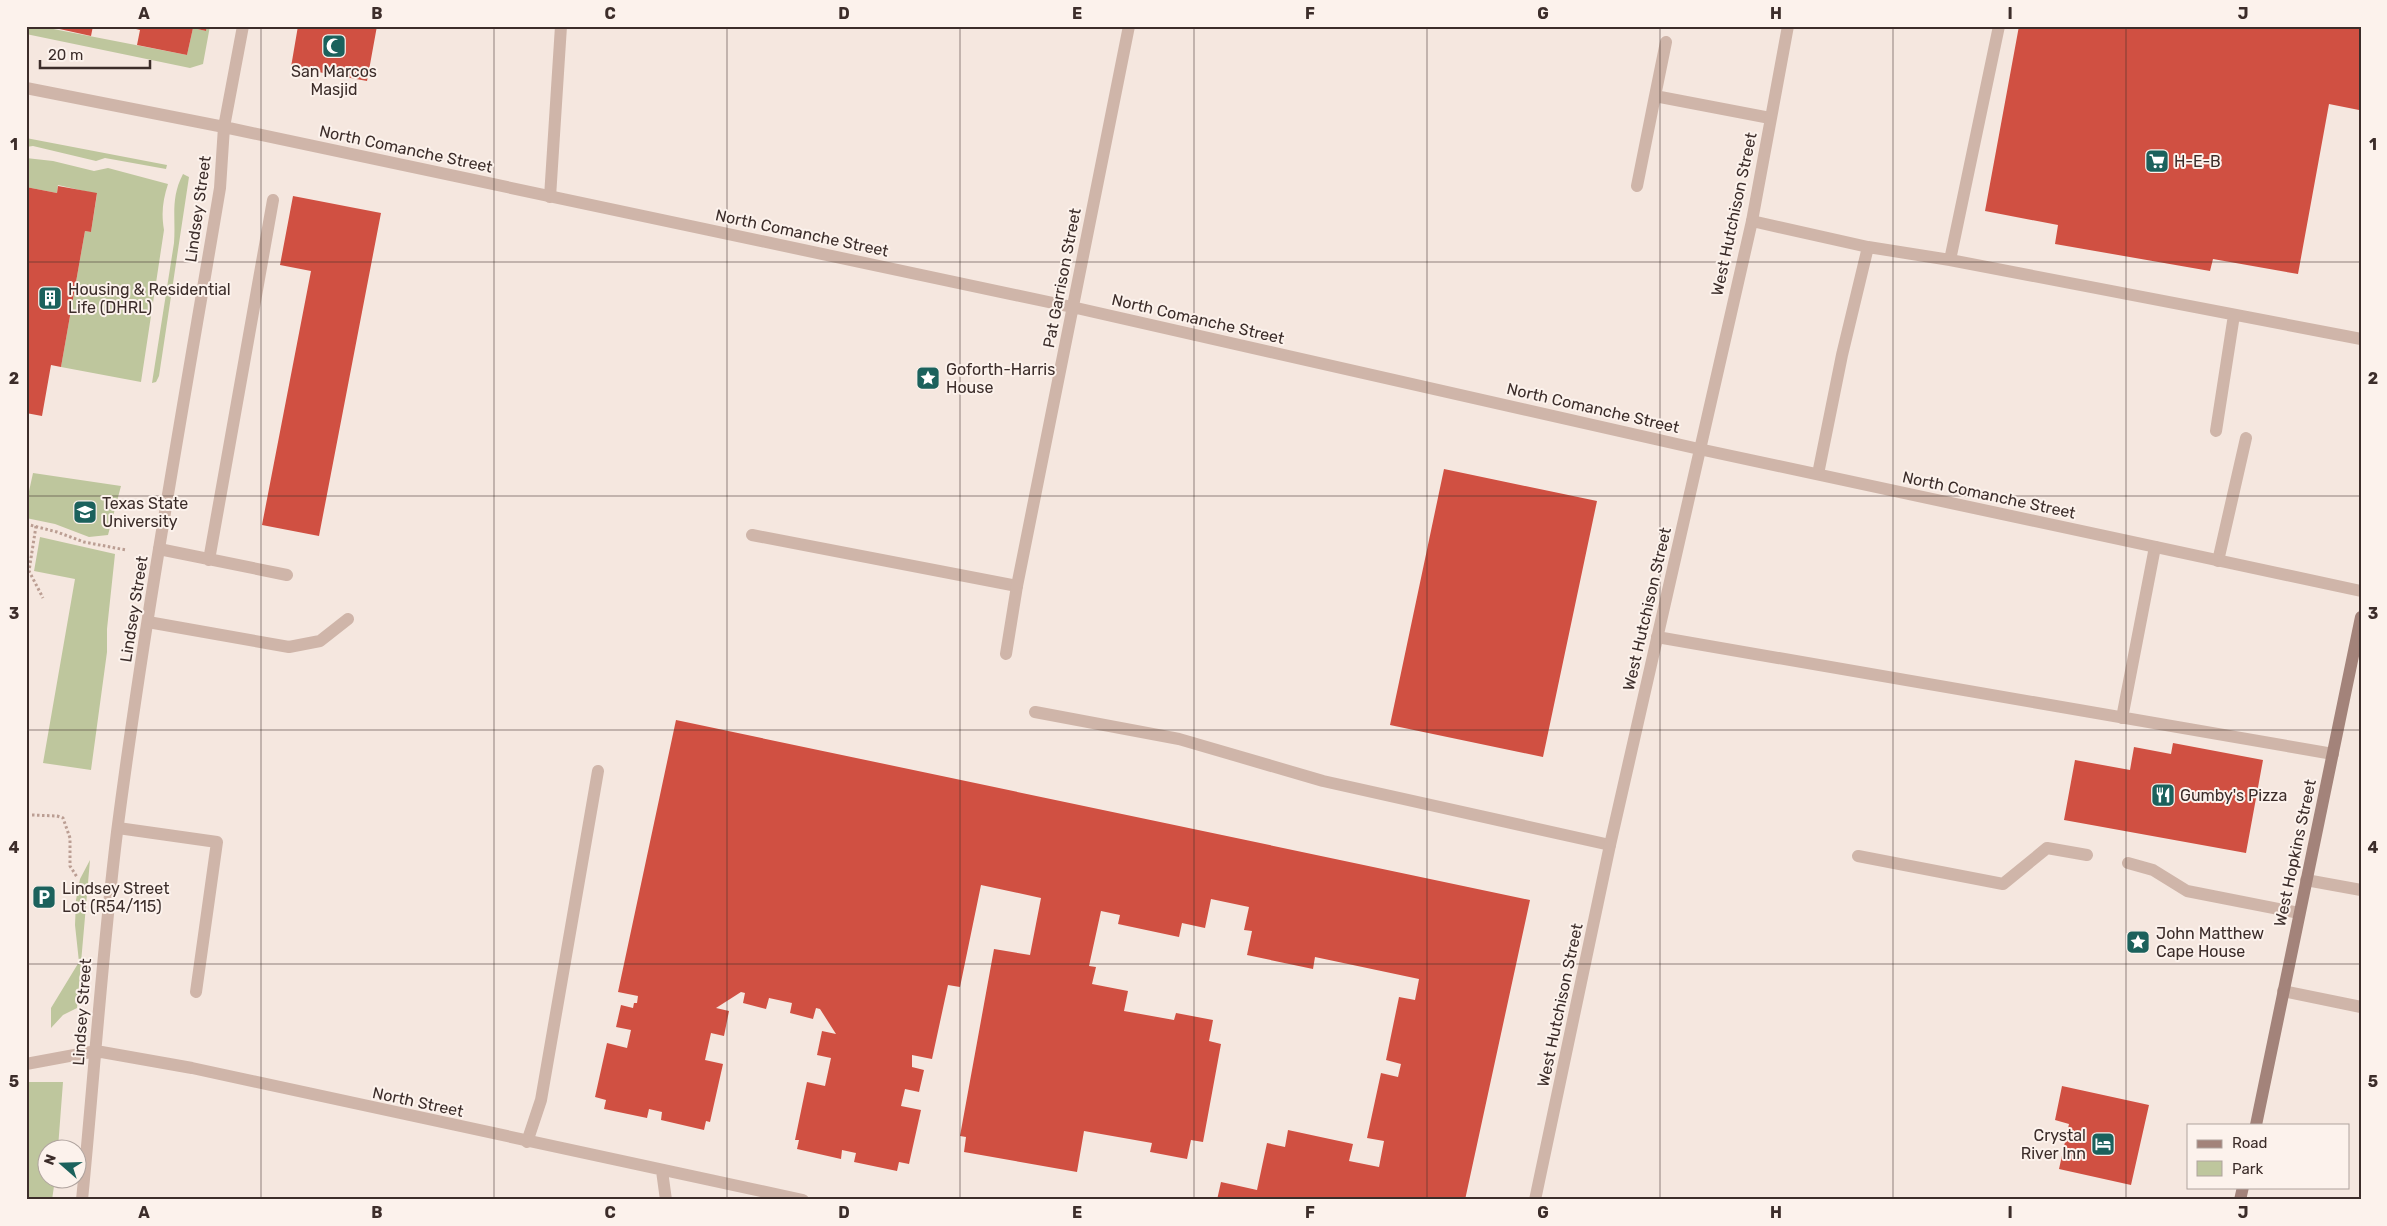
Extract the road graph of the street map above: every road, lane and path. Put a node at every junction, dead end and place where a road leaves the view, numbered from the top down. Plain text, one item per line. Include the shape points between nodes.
1 (243, 26) edge
2 (560, 26) edge
3 (1129, 26) edge
4 (1788, 26) edge
5 (1998, 26) edge
6 (1666, 42) dead end
7 (26, 88) edge
8 (1655, 96) junction
9 (1770, 118) junction
10 (224, 127) junction
11 (1637, 186) dead end
12 (550, 197) junction
13 (273, 200) dead end
14 (1752, 221) junction
15 (1868, 247) junction
16 (1950, 260) junction
17 (1072, 307) junction
18 (2234, 315) junction
19 (2361, 340) edge
20 (2216, 431) dead end
21 (2246, 438) dead end
22 (1700, 449) junction
23 (1818, 474) junction
24 (26, 524) edge
25 (36, 526) junction
26 (752, 535) dead end
27 (2155, 547) junction
28 (159, 549) junction
29 (126, 550) dead end
30 (209, 560) junction
31 (2218, 560) junction
32 (287, 575) dead end
33 (1017, 586) junction
34 (2361, 591) edge
35 (43, 598) dead end
36 (2361, 618) edge
37 (348, 619) dead end
38 (148, 622) junction
39 (1657, 637) junction
40 (1006, 654) dead end
41 (1035, 712) dead end
42 (2122, 718) junction
43 (2333, 754) junction
44 (598, 771) dead end
45 (32, 815) dead end
46 (118, 828) junction
47 (1610, 845) junction
48 (2087, 855) dead end
49 (1858, 856) dead end
50 (2128, 863) dead end
51 (77, 877) dead end
52 (2306, 880) junction
53 (2361, 890) edge
54 (2299, 913) junction
55 (2283, 991) junction
56 (196, 992) dead end
57 (2361, 1008) edge
58 (96, 1051) junction
59 (26, 1064) edge
60 (2256, 1124) edge
61 (527, 1142) junction
62 (662, 1171) junction
63 (82, 1200) edge
64 (666, 1200) edge
65 (803, 1200) edge
66 (1536, 1200) edge

1 - 10 street, Lindsey Street
2 - 12 street
3 - 17 street, Pat Garrison Street
4 - 9 street, West Hutchison Street
5 - 16 street
6 - 8 street
7 - 10 street, North Comanche Street
8 - 9 street
8 - 11 street
9 - 14 street, West Hutchison Street
10 - 12 street, North Comanche Street
10 - 28 street, Lindsey Street via 220,188
12 - 17 street, North Comanche Street
13 - 30 street
14 - 15 street
14 - 22 street, West Hutchison Street
15 - 16 street
15 - 23 street
16 - 18 street
17 - 22 street, North Comanche Street
17 - 33 street, Pat Garrison Street
18 - 19 street
18 - 20 street
21 - 31 street
22 - 23 street, North Comanche Street
22 - 39 street, West Hutchison Street
23 - 27 street, North Comanche Street
24 - 25 path
25 - 29 path via 84,542
25 - 35 path via 29,571
26 - 33 street
27 - 31 street, North Comanche Street
27 - 42 street
28 - 30 street
28 - 38 street, Lindsey Street
30 - 32 street
31 - 34 street, North Comanche Street
33 - 40 street, Pat Garrison Street
36 - 43 main road, West Hopkins Street
37 - 38 street via 320,641 289,648
38 - 46 street, Lindsey Street
39 - 42 street
39 - 47 street, West Hutchison Street
41 - 47 street via 1180,739 1323,781
42 - 43 street
43 - 52 main road, West Hopkins Street
44 - 61 street via 541,1100
45 - 51 path via 63,818 70,838 70,866
46 - 56 street via 217,842
46 - 58 street, Lindsey Street via 103,950
47 - 66 street, West Hutchison Street
48 - 49 street via 2047,848 2003,884
50 - 54 street via 2153,870 2187,892
52 - 53 street
52 - 54 main road, West Hopkins Street
54 - 55 main road, West Hopkins Street
55 - 57 street
55 - 60 main road, West Hopkins Street
58 - 59 street, North Street
58 - 61 street, North Street via 192,1068
58 - 63 street, Lindsey Street
61 - 62 street, North Street
62 - 64 street
62 - 65 street, North Street

